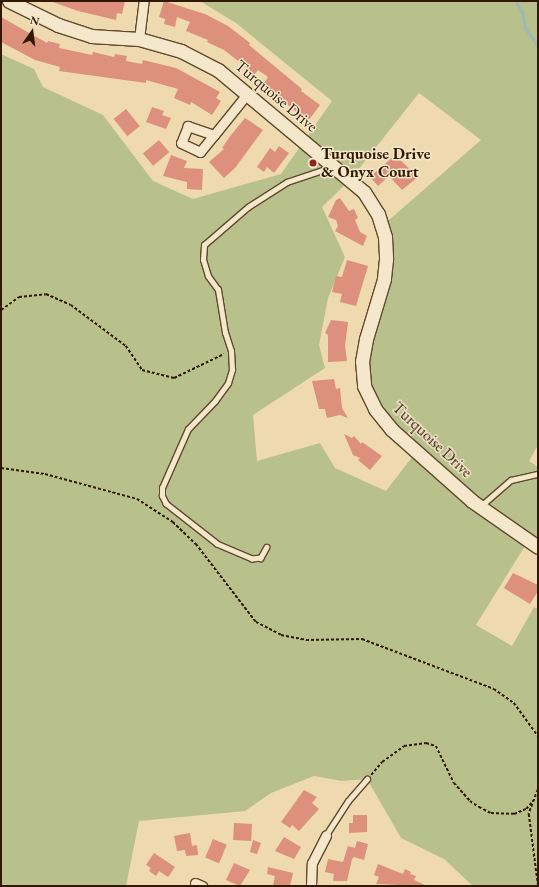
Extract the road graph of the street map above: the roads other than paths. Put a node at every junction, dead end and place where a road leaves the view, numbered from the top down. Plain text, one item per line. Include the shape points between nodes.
1 (9, 1) edge
2 (144, 1) edge
3 (139, 39) junction
4 (247, 94) junction
5 (214, 135) dead end
6 (334, 167) junction
7 (538, 474) edge
8 (480, 507) junction
9 (267, 547) dead end
10 (538, 547) edge
11 (367, 779) road end
12 (326, 835) joint
13 (311, 886) edge

1 - 3 street, Turquoise Drive via 58,25 91,36
2 - 3 street
3 - 4 street, Turquoise Drive via 180,51 218,70
4 - 5 street
4 - 6 street, Turquoise Drive
6 - 8 street, Turquoise Drive via 364,192 378,214 385,237 384,279 366,338 362,361 364,386 375,409 391,429
6 - 9 lane via 287,182 248,207 204,245 208,276 218,290 225,333 231,351 232,370 228,383 215,401 188,429 162,488 162,496 166,504 216,544 252,559 261,558
7 - 8 lane via 511,480
8 - 10 street, Turquoise Drive
11 - 12 lane via 344,806
12 - 13 street via 312,863

